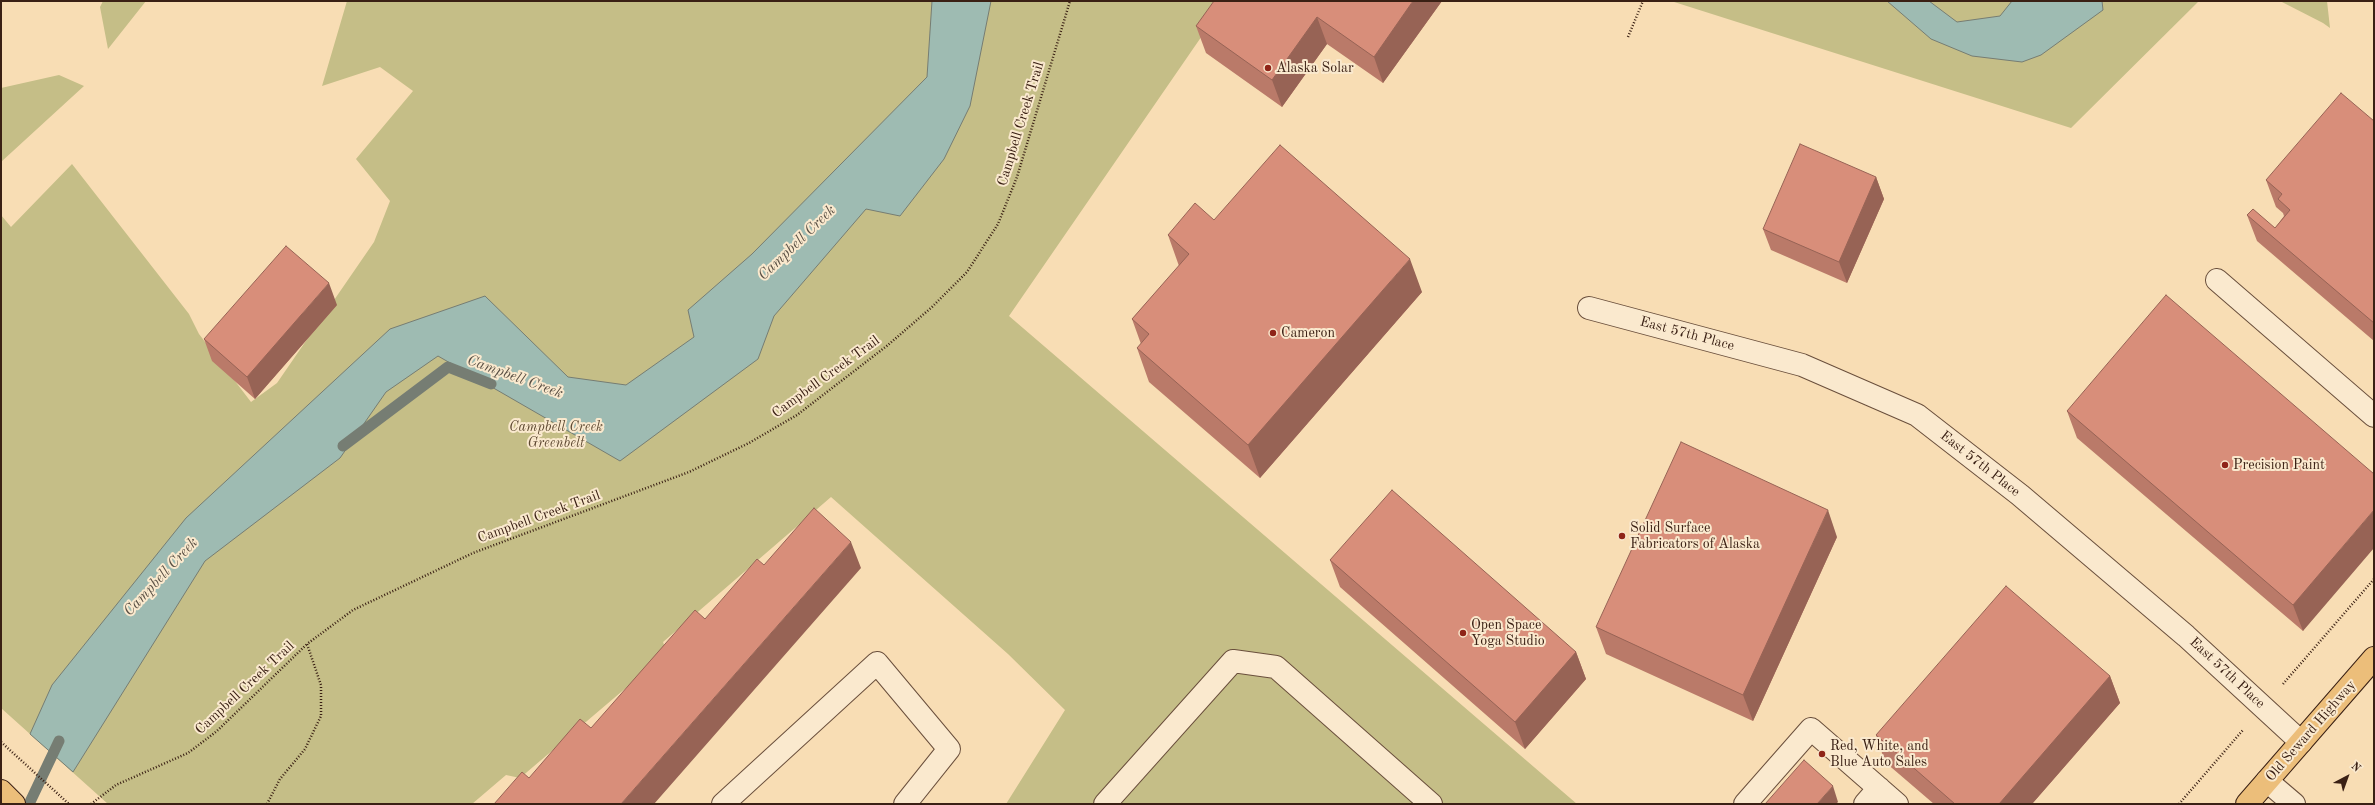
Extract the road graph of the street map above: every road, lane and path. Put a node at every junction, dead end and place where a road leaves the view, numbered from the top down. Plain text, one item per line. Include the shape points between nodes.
1 (1070, 1) edge
2 (1643, 1) edge
3 (1628, 37) dead end
4 (2217, 280) dead end
5 (1589, 308) dead end
6 (2374, 416) edge
7 (307, 644) junction
8 (2374, 658) edge
9 (1, 742) edge
10 (2301, 742) junction
11 (2268, 781) junction
12 (1, 792) edge
13 (1872, 796) edge
14 (14, 804) edge
15 (70, 804) edge
16 (91, 804) edge
17 (267, 804) edge
18 (723, 804) edge
19 (905, 804) edge
20 (1105, 804) edge
21 (1431, 804) edge
22 (1745, 804) edge
23 (1897, 804) edge
24 (2247, 804) edge
25 (2294, 804) edge

1 - 7 path, Campbell Creek Trail via 1017,177 998,224 967,272 888,345 797,415 749,443 689,472 473,553 353,610
2 - 3 path
4 - 6 street
5 - 10 street, East 57th Place via 1802,365 1917,415 2020,495 2186,636
7 - 16 path, Campbell Creek Trail via 218,731 188,753 116,784
7 - 17 path, Campbell Creek Trail via 321,684 321,716 305,749 280,779
8 - 10 main road, Old Seward Highway
9 - 15 path
10 - 11 main road, Old Seward Highway
11 - 24 main road, Old Seward Highway
11 - 25 street
12 - 14 main road
13 - 22 street via 1811,729
13 - 23 street
18 - 19 street via 877,662 949,749
20 - 21 street via 1232,661 1276,667

